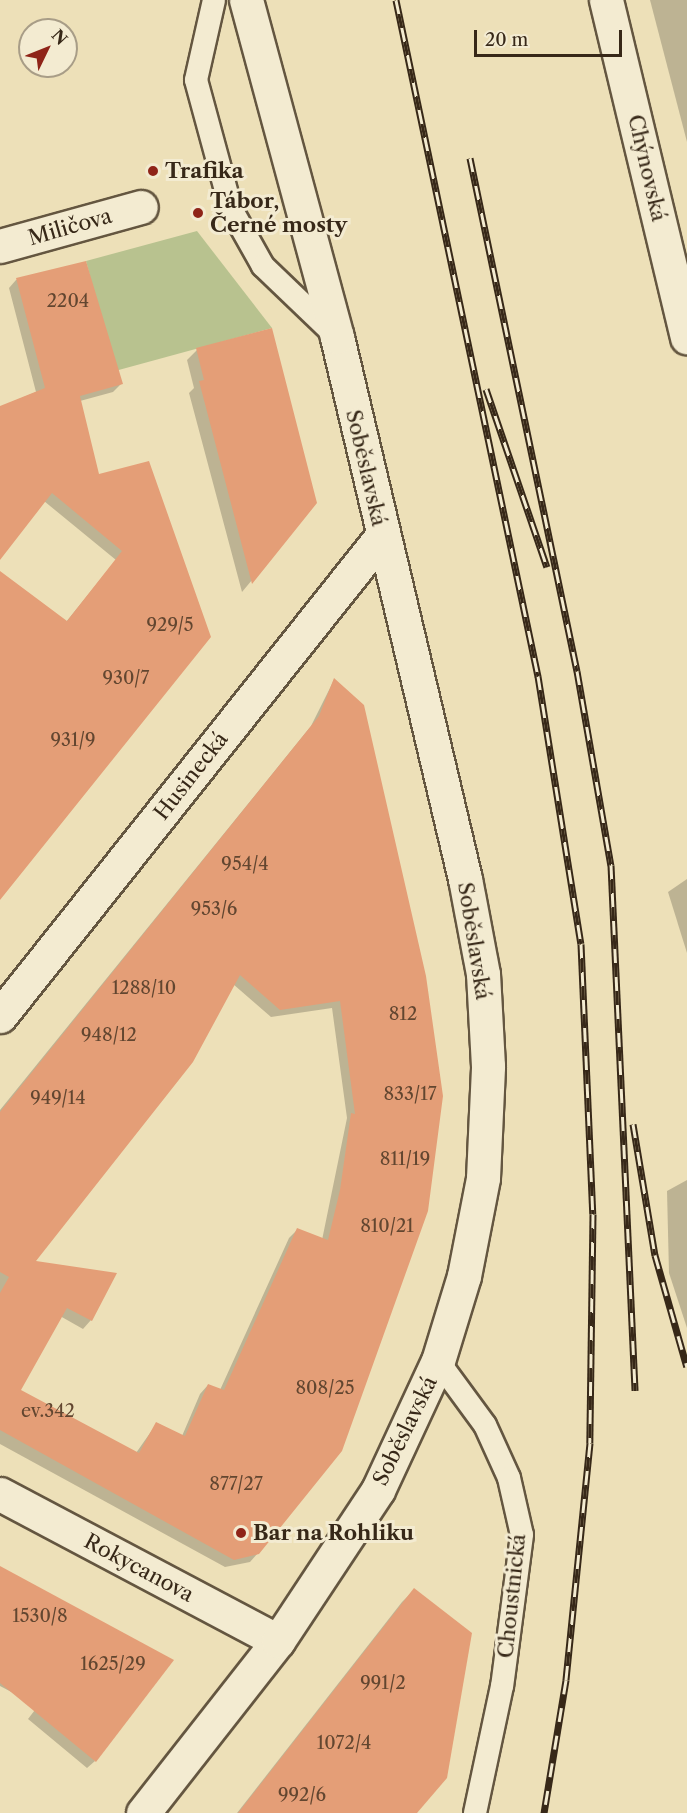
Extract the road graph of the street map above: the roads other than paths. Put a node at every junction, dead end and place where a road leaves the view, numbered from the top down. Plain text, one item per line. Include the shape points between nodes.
1 (214, 0) edge
2 (246, 0) edge
3 (606, 0) edge
4 (141, 207) dead end
5 (0, 246) edge
6 (336, 337) junction
7 (687, 337) edge
8 (382, 536) junction
9 (0, 1016) edge
10 (438, 1361) junction
11 (0, 1494) edge
12 (278, 1641) junction
13 (143, 1813) edge
14 (475, 1813) edge

1 - 6 lane via 196,80 231,209 264,266
2 - 6 main road, Soběslavská
3 - 7 main road, Chýnovská
4 - 5 main road, Miličova
6 - 8 main road, Soběslavská
8 - 9 main road, Husinecká
8 - 10 main road, Soběslavská via 465,879 483,974 488,1066 483,1178 464,1276
10 - 12 main road, Soběslavská via 378,1490
10 - 14 lane, Choustnická via 485,1425 509,1478 522,1535 502,1686
11 - 12 main road, Rokycanova
12 - 13 main road, Soběslavská

